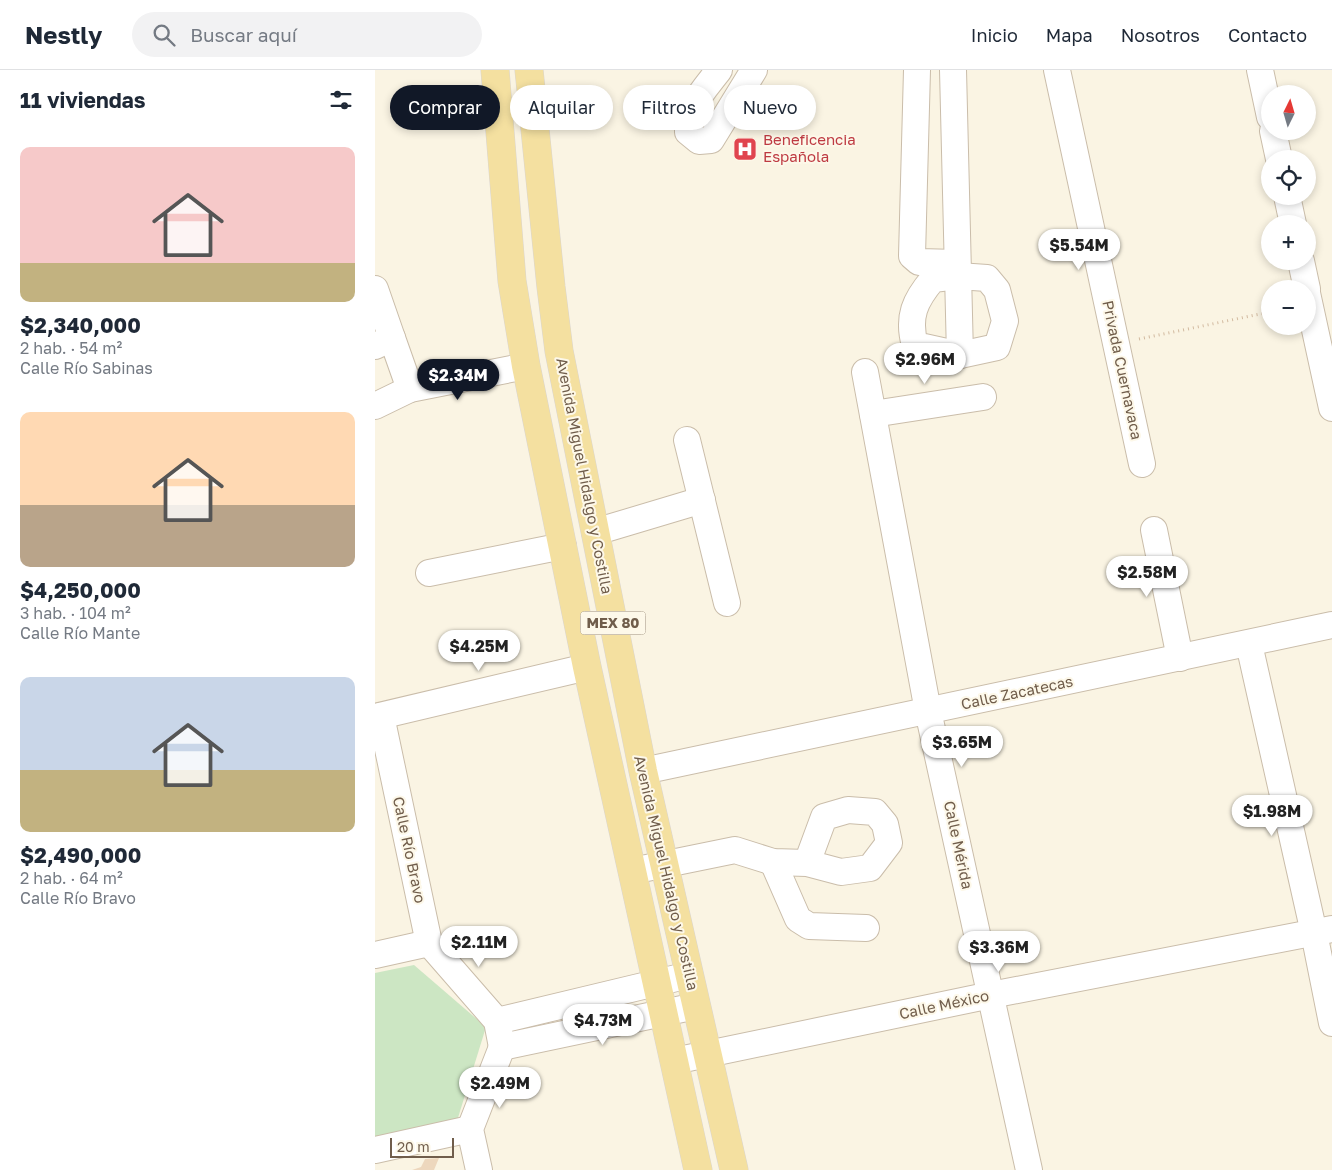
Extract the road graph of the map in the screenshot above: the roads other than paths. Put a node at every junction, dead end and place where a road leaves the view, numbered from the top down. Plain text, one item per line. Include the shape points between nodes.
1 (495, 70) edge
2 (529, 70) edge
3 (719, 70) edge
4 (754, 70) edge
5 (917, 70) edge
6 (953, 70) edge
7 (1057, 70) edge
8 (1260, 70) edge
9 (1263, 85) edge
10 (957, 269) junction
11 (375, 289) edge
12 (1316, 334) edge
13 (383, 342) edge
14 (960, 355) junction
15 (526, 366) junction
16 (865, 372) dead end
17 (410, 390) junction
18 (983, 397) dead end
19 (375, 406) edge
20 (1332, 408) edge
21 (873, 414) junction
22 (687, 440) dead end
23 (1142, 464) dead end
24 (702, 500) junction
25 (1154, 530) dead end
26 (595, 532) junction
27 (563, 546) junction
28 (429, 573) dead end
29 (727, 603) dead end
30 (1332, 625) edge
31 (1249, 644) junction
32 (1180, 658) junction
33 (587, 667) junction
34 (929, 711) junction
35 (378, 716) edge
36 (643, 771) junction
37 (773, 862) junction
38 (807, 863) dead end
39 (664, 864) junction
40 (632, 871) junction
41 (866, 928) dead end
42 (1323, 931) edge
43 (429, 943) junction
44 (375, 955) edge
45 (689, 975) junction
46 (656, 982) junction
47 (991, 995) junction
48 (696, 1006) junction
49 (663, 1012) junction
50 (497, 1020) junction
51 (1332, 1023) edge
52 (502, 1047) junction
53 (708, 1054) junction
54 (674, 1061) junction
55 (470, 1129) junction
56 (375, 1150) edge
57 (479, 1170) edge
58 (698, 1170) edge
59 (734, 1170) edge
60 (1029, 1170) edge

1 - 15 main road, MEX 80 via 512,281
2 - 26 main road, Avenida Miguel Hidalgo y Costilla / MEX 80 via 559,352
3 - 4 street via 691,107 687,120 688,132 699,141 711,140
5 - 10 street via 913,256 919,262
6 - 10 street
7 - 23 street, Privada Cuernavaca
8 - 9 street
10 - 14 street
10 - 14 street via 987,278 997,290 1005,321 997,346
10 - 14 street via 933,279 918,297 910,328 915,345
11 - 13 street
12 - 20 street
13 - 17 street
15 - 17 street
15 - 27 main road, MEX 80
16 - 21 street, Calle Mérida
17 - 19 street
18 - 21 street
21 - 34 street, Calle Mérida
22 - 24 street
24 - 26 street
24 - 29 street
25 - 32 street
26 - 36 main road, Avenida Miguel Hidalgo y Costilla / MEX 80
27 - 28 street
27 - 33 main road, MEX 80
30 - 31 street, Calle Zacatecas
31 - 32 street, Calle Zacatecas
31 - 42 street
32 - 34 street, Calle Zacatecas
33 - 35 street
33 - 40 main road, MEX 80
34 - 36 street, Calle Zacatecas
34 - 47 street, Calle Mérida
35 - 43 street, Calle Río Bravo
36 - 39 main road, Avenida Miguel Hidalgo y Costilla / MEX 80
37 - 38 street
37 - 39 street via 735,850
37 - 41 street via 798,919 809,926
39 - 40 street
39 - 45 main road, Avenida Miguel Hidalgo y Costilla / MEX 80
40 - 46 main road, MEX 80
42 - 47 street, Calle México
42 - 51 street
43 - 44 street
43 - 50 street, Calle Río Bravo
45 - 46 street
45 - 48 main road, Avenida Miguel Hidalgo y Costilla / MEX 80
46 - 49 main road, MEX 80
46 - 50 street
47 - 53 street, Calle México
47 - 60 street, Calle Mérida
48 - 49 street
48 - 53 main road, Avenida Miguel Hidalgo y Costilla / MEX 80
49 - 52 street
49 - 54 main road, MEX 80
50 - 52 street
52 - 55 street
53 - 54 street, Calle México
53 - 59 main road, Avenida Miguel Hidalgo y Costilla / MEX 80
54 - 58 main road, MEX 80
55 - 56 street
55 - 57 street

